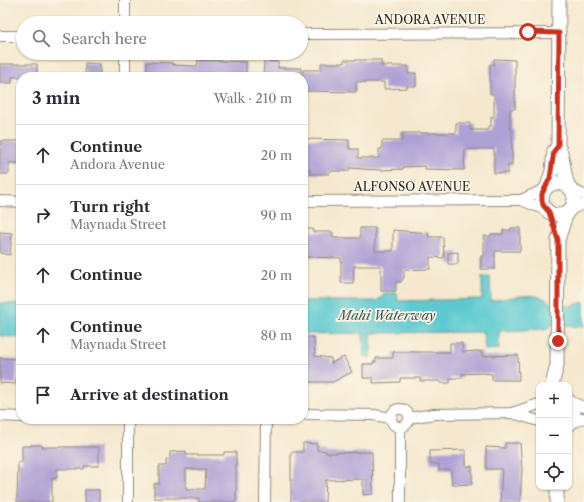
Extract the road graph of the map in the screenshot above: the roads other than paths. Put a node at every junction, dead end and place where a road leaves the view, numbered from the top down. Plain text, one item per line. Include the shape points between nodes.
1 (125, 0) edge
2 (559, 0) edge
3 (125, 16) edge
4 (559, 33) junction
5 (308, 34) edge
6 (0, 36) edge
7 (16, 36) edge
8 (125, 60) edge
9 (125, 72) edge
10 (558, 146) junction
11 (546, 188) junction
12 (570, 188) junction
13 (584, 196) edge
14 (0, 200) edge
15 (521, 200) junction
16 (308, 201) edge
17 (16, 202) edge
18 (584, 204) edge
19 (569, 210) junction
20 (548, 211) junction
21 (558, 240) junction
22 (557, 365) junction
23 (553, 382) edge
24 (562, 382) edge
25 (572, 402) edge
26 (536, 405) edge
27 (572, 407) edge
28 (584, 407) edge
29 (512, 413) junction
30 (308, 414) edge
31 (0, 416) edge
32 (16, 417) edge
33 (391, 418) junction
34 (410, 418) junction
35 (572, 418) edge
36 (584, 418) edge
37 (536, 420) edge
38 (572, 423) edge
39 (128, 424) edge
40 (266, 424) edge
41 (400, 428) junction
42 (557, 490) edge
43 (128, 502) edge
44 (265, 502) edge
45 (400, 502) edge
46 (557, 502) edge

1 - 3 street
2 - 4 street
4 - 5 street, ANDORA AVENUE
4 - 10 street
6 - 7 street
8 - 9 street
10 - 11 street via 554,151 552,171
10 - 12 street via 562,152 564,173
11 - 12 street via 559,183
11 - 15 street, ALFONSO AVENUE
11 - 20 street via 542,200
12 - 13 street
12 - 19 street via 574,201
14 - 17 street
15 - 16 street, ALFONSO AVENUE
15 - 20 street, ALFONSO AVENUE
18 - 19 street
19 - 20 street via 561,215
19 - 21 street
20 - 21 street
21 - 22 street
22 - 23 street
22 - 24 street
25 - 28 street
26 - 29 street
27 - 35 street
29 - 34 street via 434,414
29 - 37 street
30 - 33 street via 374,415
31 - 32 street
33 - 34 street via 395,411 400,409 406,411
33 - 41 street via 395,426
34 - 41 street via 407,425
36 - 38 street
39 - 43 street
40 - 44 street
41 - 45 street
42 - 46 street

